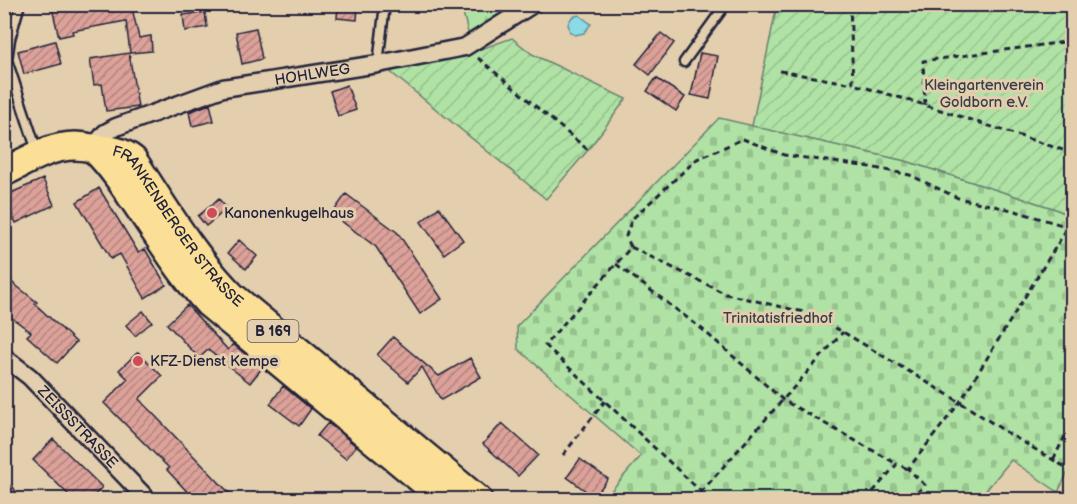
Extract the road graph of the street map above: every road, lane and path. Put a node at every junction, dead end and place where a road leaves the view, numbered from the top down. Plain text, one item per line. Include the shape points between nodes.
1 (20, 4) edge
2 (385, 4) edge
3 (533, 4) edge
4 (726, 4) edge
5 (850, 4) edge
6 (1072, 41) edge
7 (465, 47) junction
8 (684, 62) dead end
9 (378, 64) junction
10 (780, 71) dead end
11 (853, 84) junction
12 (925, 105) junction
13 (93, 148) junction
14 (588, 150) dead end
15 (1072, 153) edge
16 (38, 155) junction
17 (4, 172) edge
18 (1070, 227) edge
19 (631, 247) junction
20 (616, 264) junction
21 (843, 332) junction
22 (4, 357) edge
23 (783, 400) junction
24 (605, 401) junction
25 (960, 402) junction
26 (1072, 422) edge
27 (563, 455) dead end
28 (1053, 460) junction
29 (897, 464) junction
30 (908, 469) junction
31 (1072, 471) edge
32 (701, 492) junction
33 (147, 500) edge
34 (446, 500) edge
35 (478, 500) edge
36 (694, 500) edge
37 (710, 500) edge
38 (866, 500) edge
39 (910, 500) edge

1 - 16 lane via 7,60
2 - 9 lane
3 - 7 street, HOHLWEG
4 - 8 lane
5 - 11 path
6 - 12 path via 923,61
7 - 9 street, HOHLWEG
7 - 14 path
9 - 13 street, HOHLWEG via 223,88 116,127
10 - 11 path
11 - 12 path
12 - 15 path
13 - 16 main road, FRANKENBERGER STRASSE / B 169 via 72,146
13 - 34 main road, FRANKENBERGER STRASSE / B 169 via 104,158 188,282 208,303
13 - 35 main road, FRANKENBERGER STRASSE / B 169 via 117,150 133,160 195,254 233,297
16 - 17 main road, FRANKENBERGER STRASSE / B 169
18 - 19 path via 958,198 910,175 784,155 743,139 697,159 632,219 626,236
18 - 25 path
19 - 20 path
19 - 21 path via 726,294 808,313
20 - 23 path via 702,329
20 - 24 path via 545,345
21 - 23 path
21 - 25 path
22 - 33 street, ZEISSSTRASSE via 30,377
23 - 29 path
23 - 32 path
24 - 27 path
24 - 32 path
25 - 28 path
25 - 30 path
26 - 28 path
28 - 31 path
29 - 30 path
29 - 38 path
30 - 39 path via 925,485
32 - 36 path
32 - 37 path

